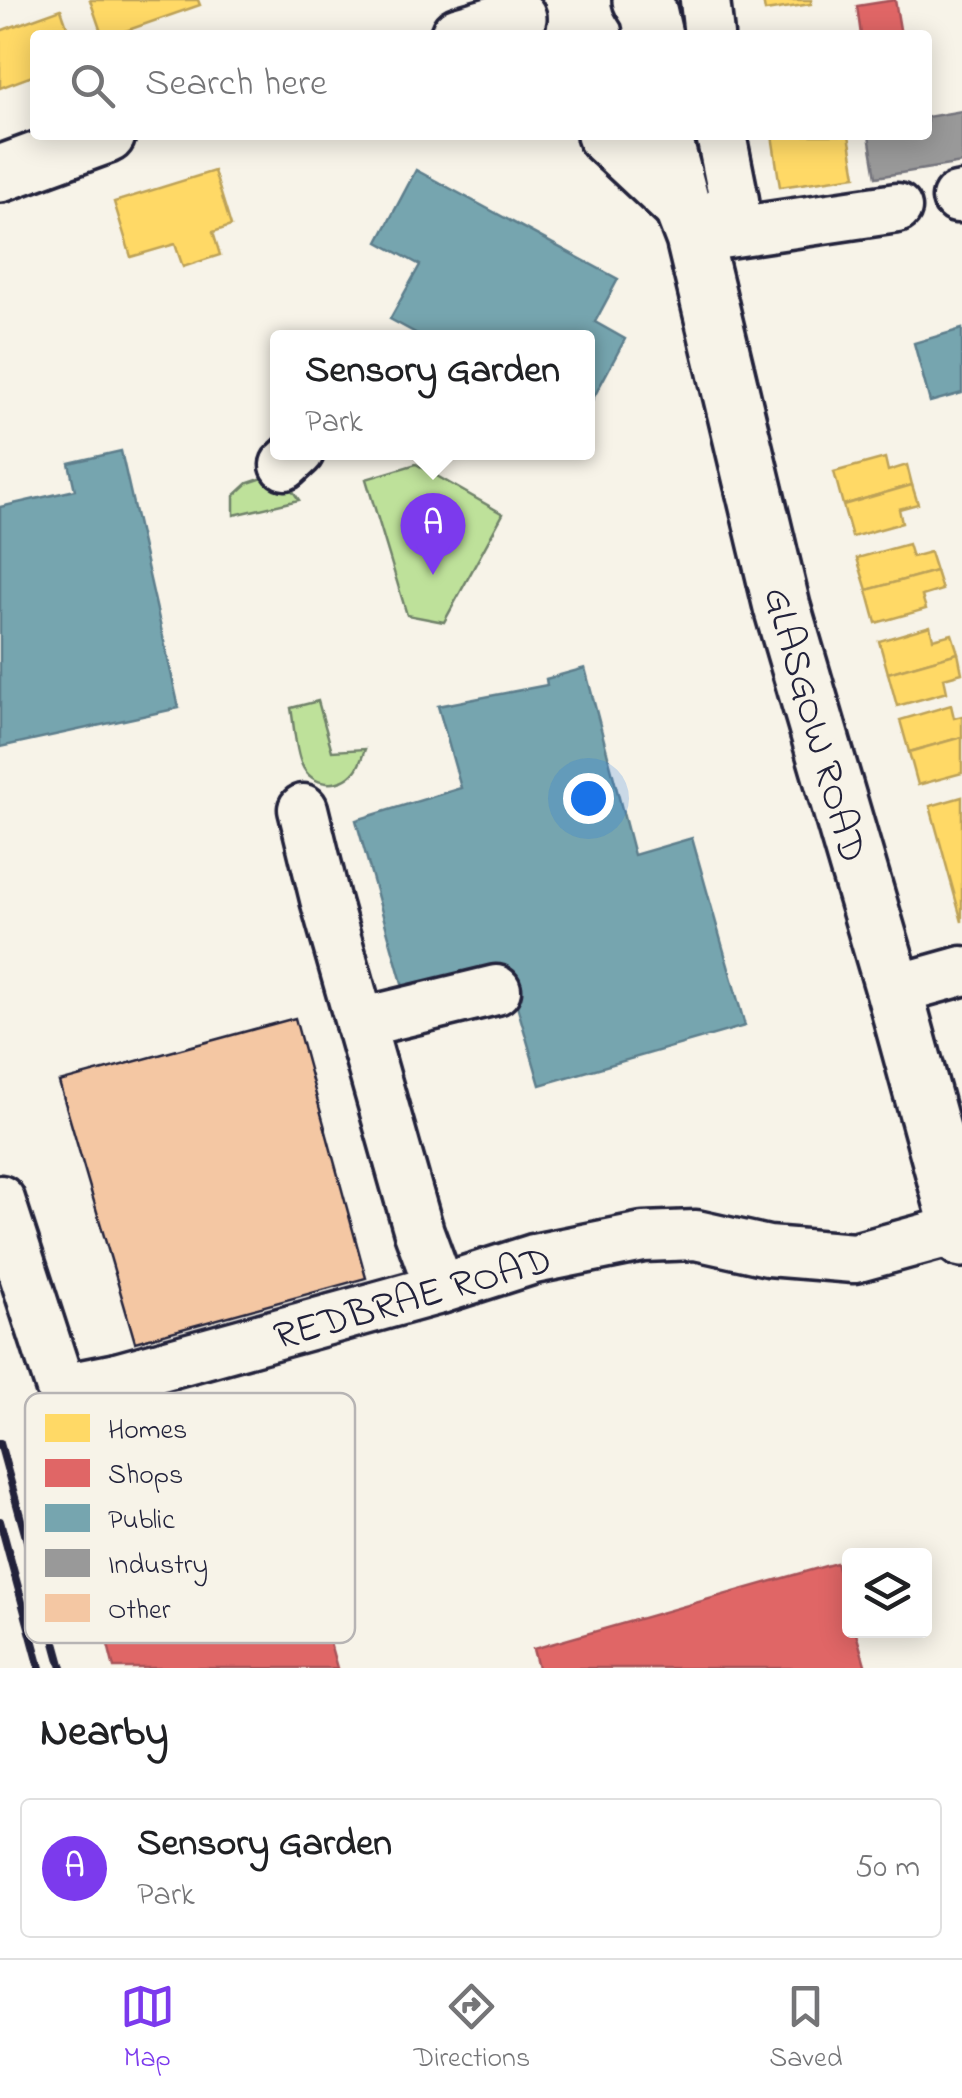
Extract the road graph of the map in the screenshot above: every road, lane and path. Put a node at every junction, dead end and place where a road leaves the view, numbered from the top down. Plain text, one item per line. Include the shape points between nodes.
1 (641, 0) edge
2 (705, 0) edge
3 (521, 18) edge
4 (477, 30) edge
5 (653, 30) edge
6 (708, 30) edge
7 (93, 140) edge
8 (610, 140) edge
9 (664, 140) edge
10 (722, 140) edge
11 (0, 174) edge
12 (896, 208) dead end
13 (688, 222) junction
14 (303, 809) dead end
15 (962, 971) edge
16 (496, 990) dead end
17 (894, 990) junction
18 (360, 1022) junction
19 (0, 1200) edge
20 (961, 1234) edge
21 (440, 1289) junction
22 (117, 1378) junction
23 (121, 1393) edge

1 - 5 main road
2 - 6 street
3 - 4 main road
7 - 11 main road
8 - 13 main road
9 - 13 main road, GLASGOW ROAD
10 - 13 street via 734,200
12 - 13 street
13 - 17 main road, GLASGOW ROAD via 782,607
14 - 18 street
15 - 17 street
16 - 18 street
17 - 20 main road, GLASGOW ROAD
18 - 21 street
19 - 22 street, REDBRAE ROAD via 61,1389
20 - 21 street, REDBRAE ROAD via 854,1258 768,1250 696,1234 643,1237 534,1259
21 - 22 street, REDBRAE ROAD
22 - 23 street

